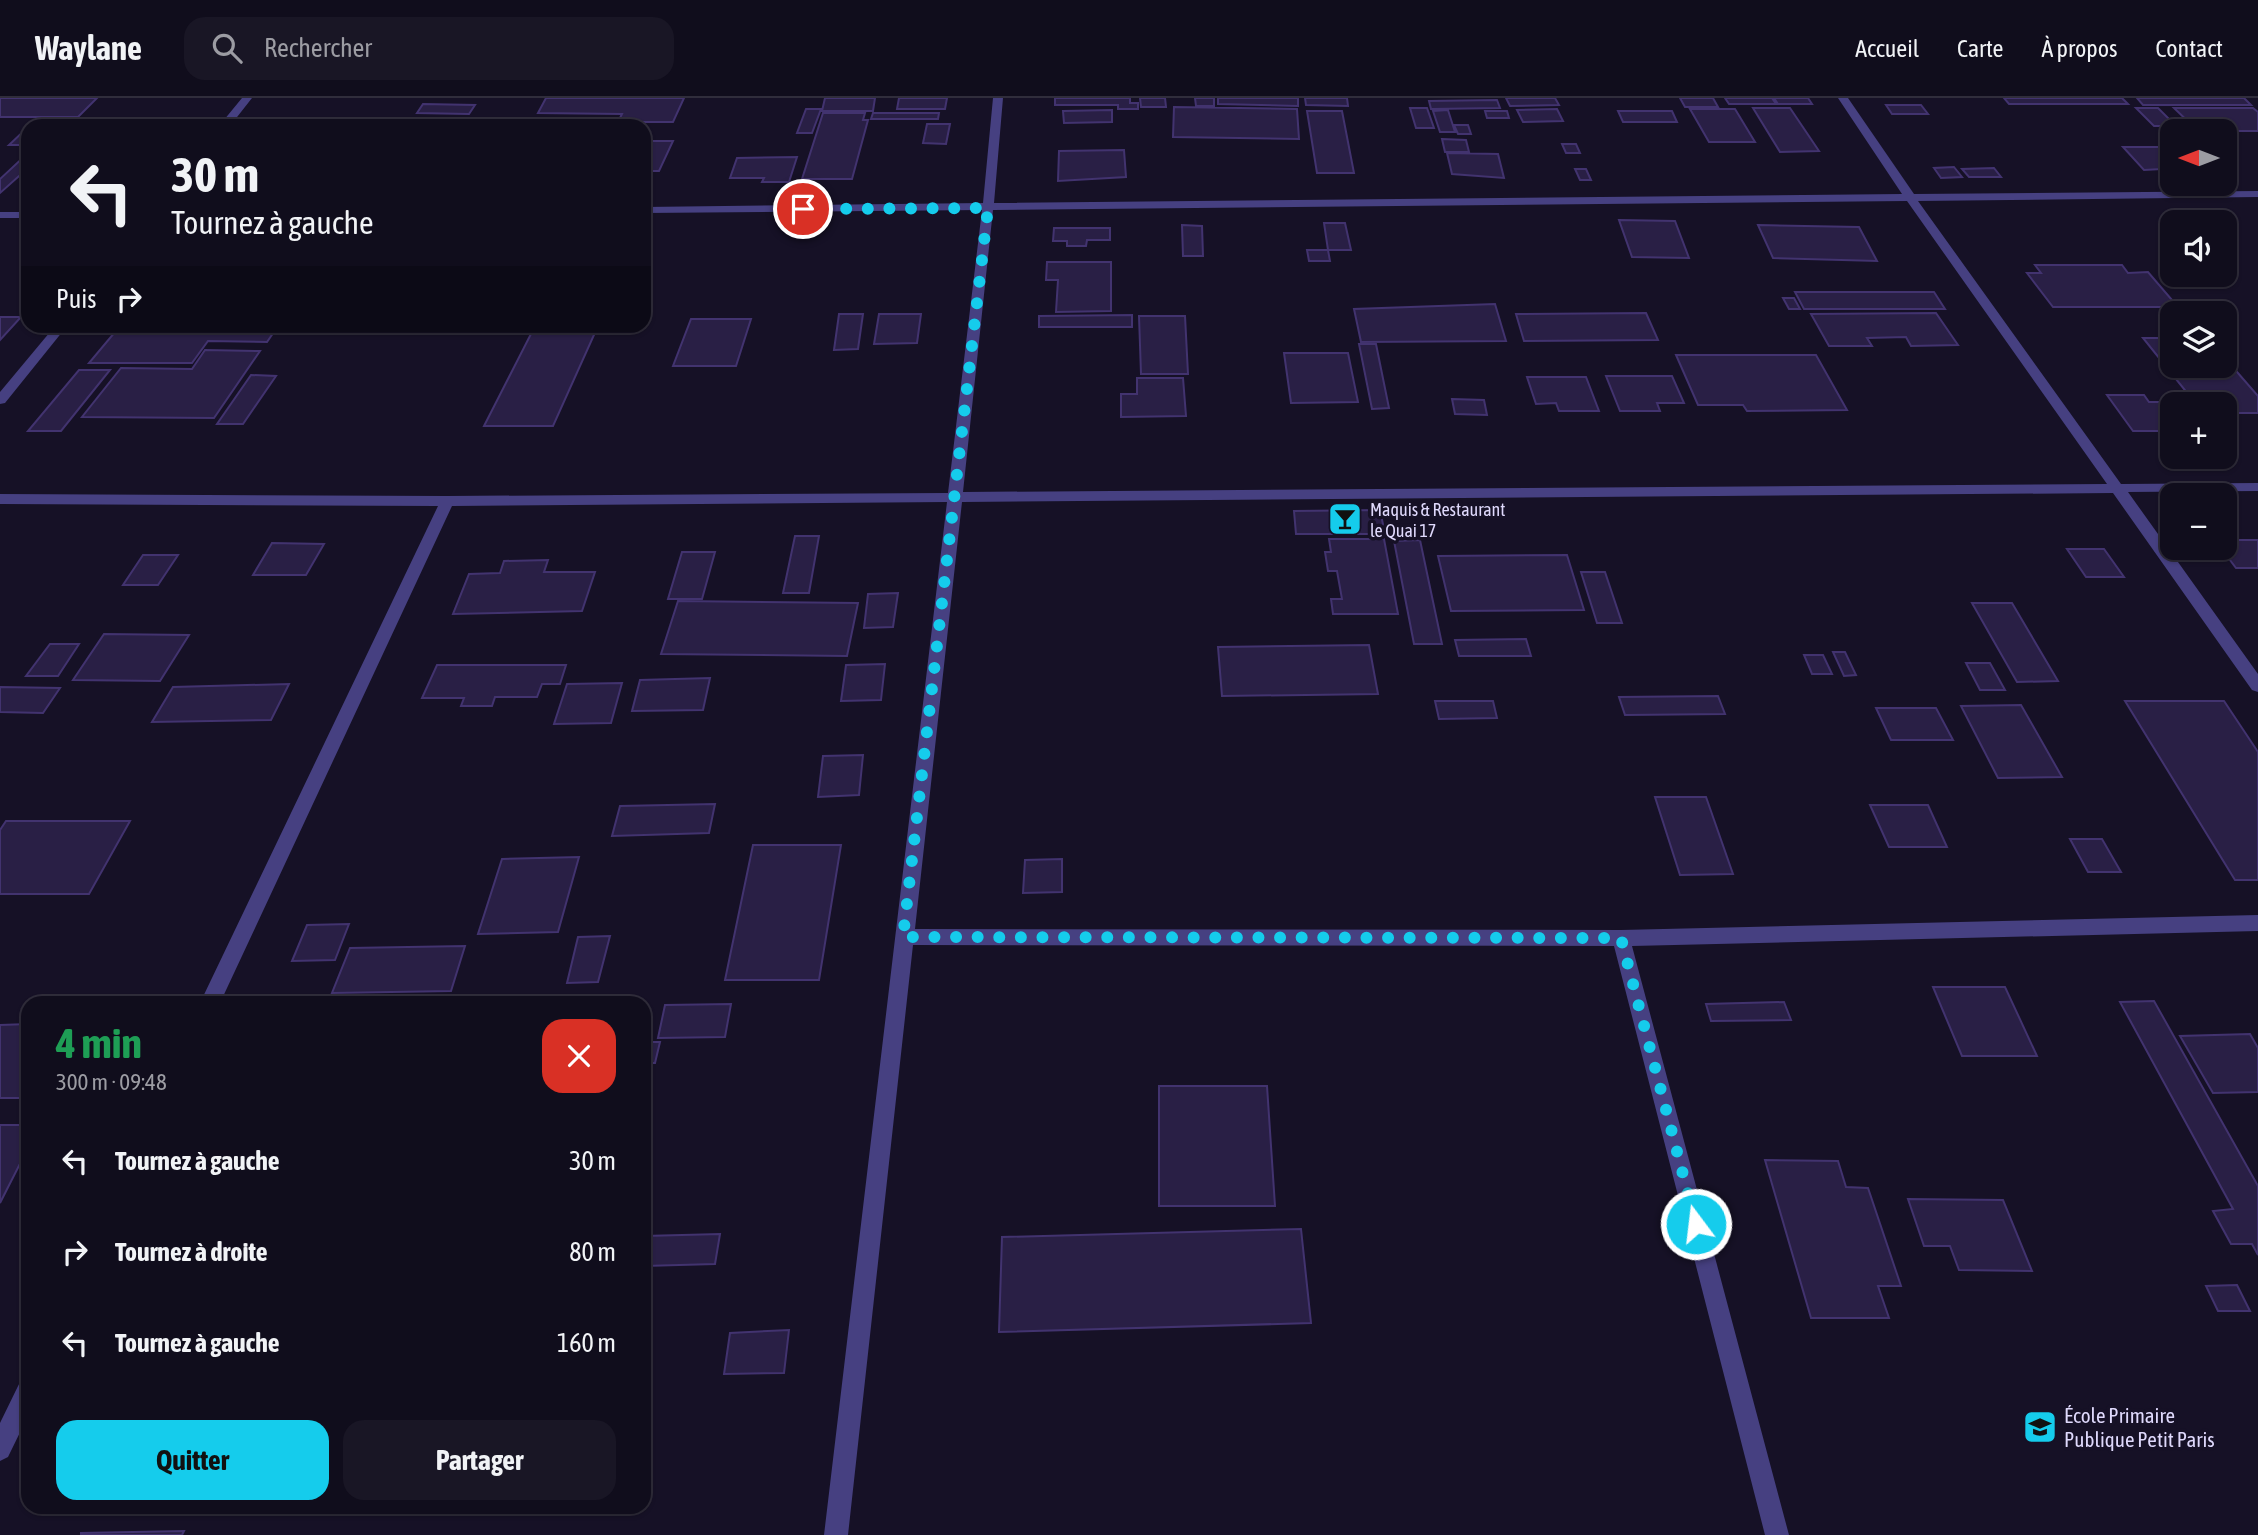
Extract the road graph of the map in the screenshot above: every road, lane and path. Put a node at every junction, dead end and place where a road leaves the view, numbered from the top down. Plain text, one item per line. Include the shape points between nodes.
1 (247, 98) edge
2 (998, 98) edge
3 (1843, 98) edge
4 (230, 119) edge
5 (2258, 194) edge
6 (1910, 197) junction
7 (988, 208) junction
8 (651, 210) edge
9 (0, 215) edge
10 (21, 215) edge
11 (55, 333) edge
12 (0, 400) edge
13 (2258, 487) edge
14 (2117, 489) junction
15 (954, 498) junction
16 (0, 499) edge
17 (447, 501) junction
18 (2258, 686) edge
19 (2258, 923) edge
20 (903, 937) junction
21 (1621, 938) junction
22 (213, 996) edge
23 (21, 1405) edge
24 (0, 1449) edge
25 (836, 1535) edge
26 (1777, 1535) edge

1 - 4 street
2 - 7 street
3 - 6 street
5 - 6 street
6 - 7 street
6 - 14 street
7 - 8 street
7 - 15 street
9 - 10 street
11 - 12 street
13 - 14 street
14 - 15 street
14 - 18 street
15 - 17 street
15 - 20 street
16 - 17 street
17 - 22 street
19 - 21 street
20 - 21 street
20 - 25 street
21 - 26 street
23 - 24 street

